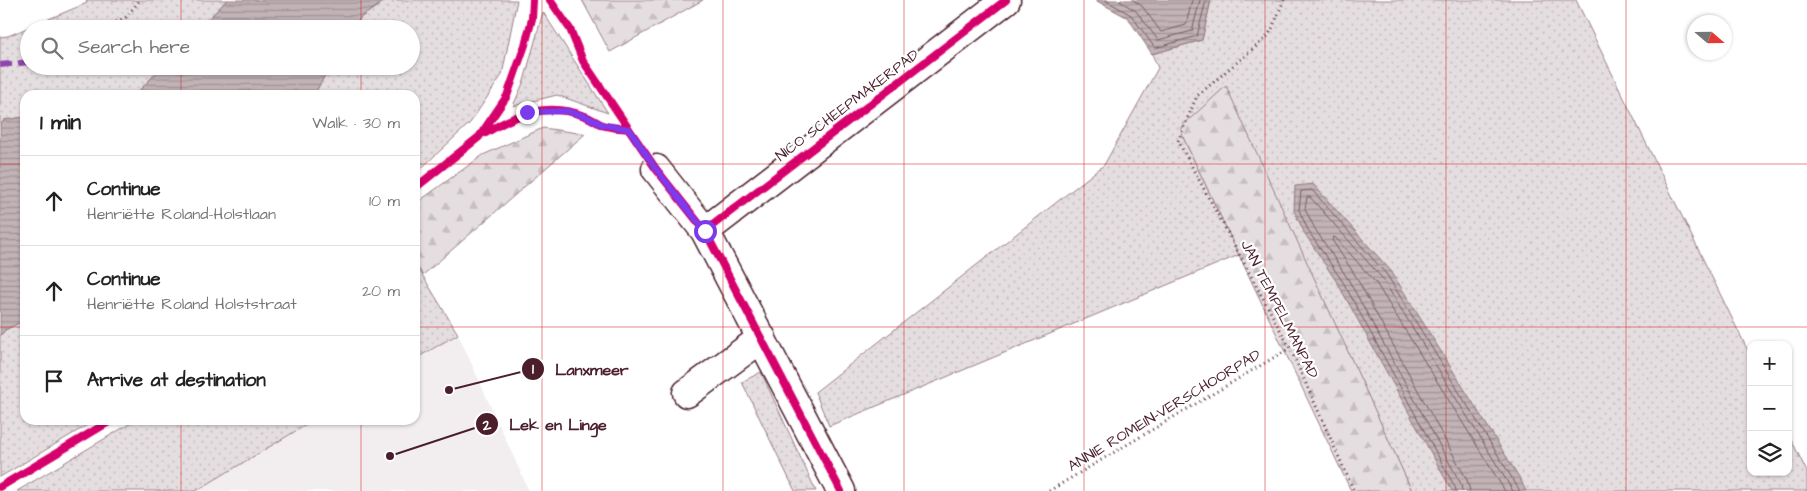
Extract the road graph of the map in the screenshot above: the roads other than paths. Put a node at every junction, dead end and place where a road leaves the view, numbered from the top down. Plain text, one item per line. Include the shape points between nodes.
1 (1006, 0) edge
2 (656, 169) dead end
3 (705, 231) junction
4 (762, 338) junction
5 (687, 393) dead end
6 (841, 491) edge

1 - 3 street, NICO SCHEEPMAKERPAD
2 - 3 street
3 - 4 street
4 - 5 street
4 - 6 street

